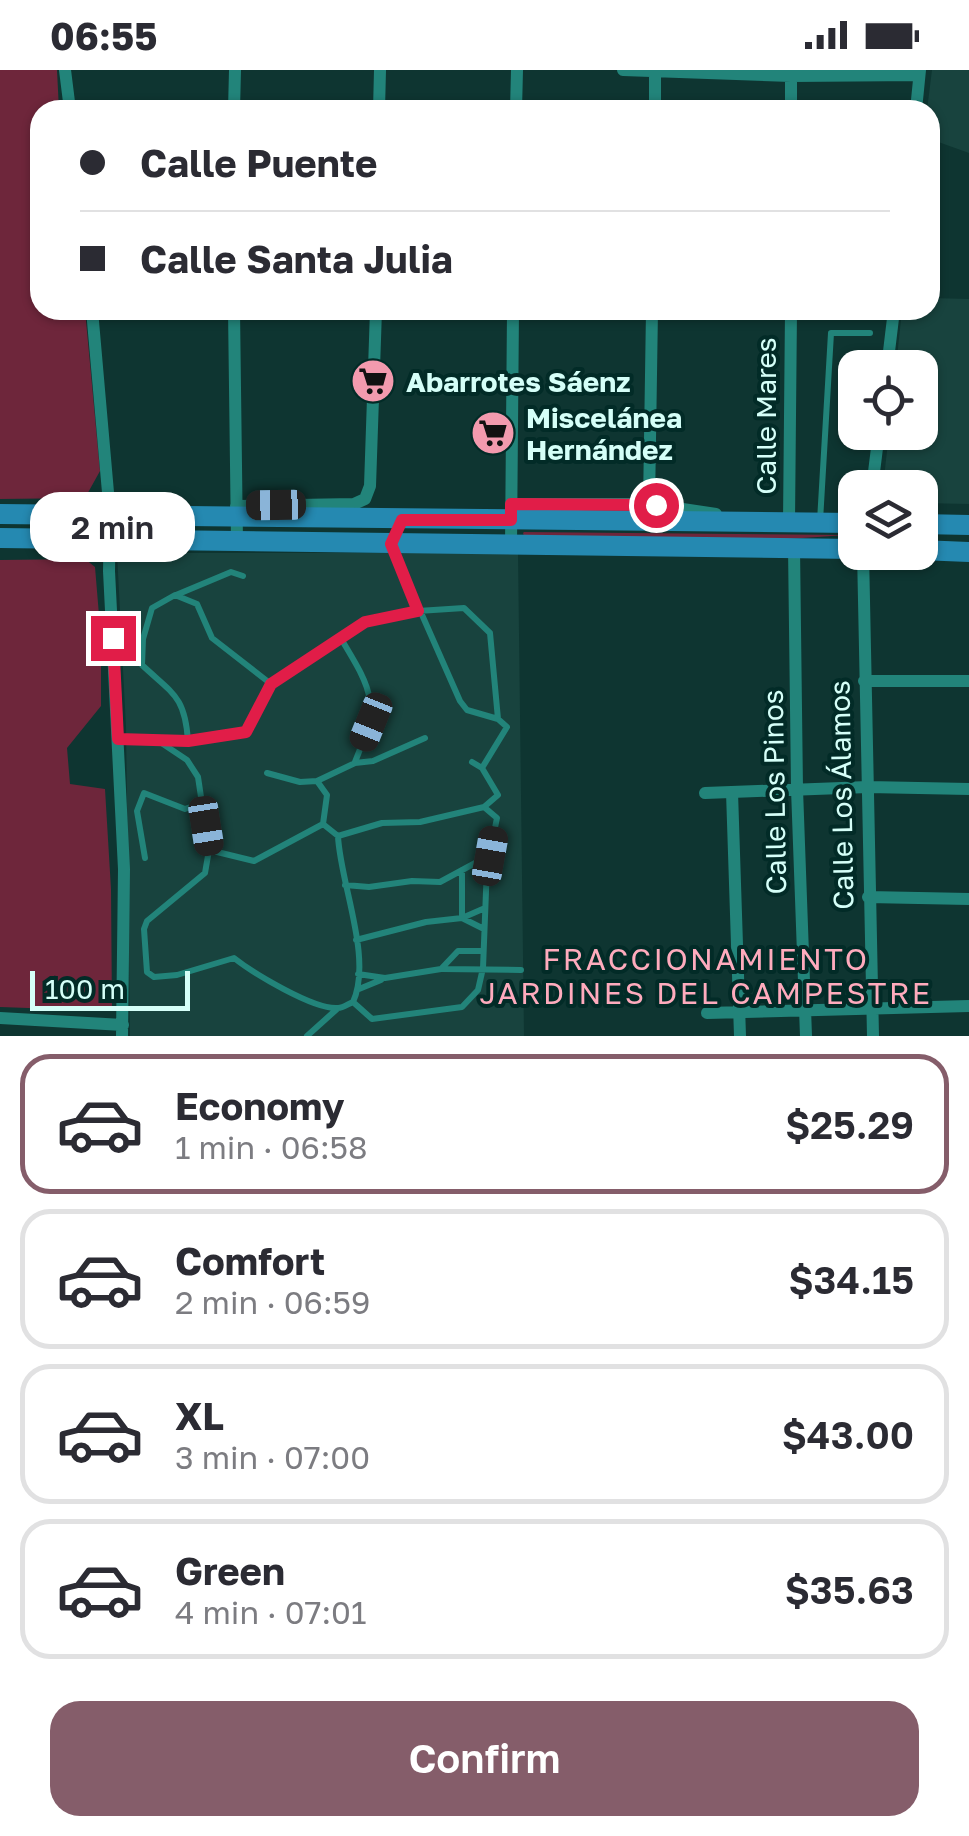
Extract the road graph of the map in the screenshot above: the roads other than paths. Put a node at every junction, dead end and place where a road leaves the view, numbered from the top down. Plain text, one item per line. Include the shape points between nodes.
1 (65, 70) edge
2 (235, 70) edge
3 (380, 70) edge
4 (516, 70) edge
5 (623, 70) edge
6 (655, 70) edge
7 (919, 72) edge
8 (791, 73) edge
9 (69, 100) edge
10 (234, 100) edge
11 (379, 100) edge
12 (516, 100) edge
13 (655, 100) edge
14 (791, 100) edge
15 (917, 100) edge
16 (93, 320) edge
17 (234, 320) edge
18 (376, 320) edge
19 (513, 320) edge
20 (652, 320) edge
21 (790, 320) edge
22 (893, 320) edge
23 (870, 333) dead end
24 (889, 350) edge
25 (649, 504) junction
26 (236, 511) junction
27 (511, 512) junction
28 (0, 514) edge
29 (110, 515) junction
30 (938, 515) edge
31 (838, 516) edge
32 (969, 516) edge
33 (789, 518) junction
34 (820, 518) junction
35 (402, 520) junction
36 (838, 521) edge
37 (938, 524) edge
38 (969, 525) edge
39 (0, 538) edge
40 (109, 538) junction
41 (237, 542) junction
42 (391, 544) junction
43 (511, 546) junction
44 (794, 548) junction
45 (838, 548) edge
46 (938, 551) edge
47 (969, 552) edge
48 (863, 570) edge
49 (244, 576) dead end
50 (175, 595) junction
51 (418, 611) junction
52 (340, 637) junction
53 (864, 681) junction
54 (969, 681) edge
55 (271, 684) junction
56 (498, 719) junction
57 (425, 738) dead end
58 (118, 739) junction
59 (156, 740) junction
60 (188, 741) junction
61 (472, 762) dead end
62 (355, 763) junction
63 (482, 768) junction
64 (267, 773) dead end
65 (317, 782) junction
66 (868, 787) junction
67 (797, 789) junction
68 (969, 789) edge
69 (732, 792) junction
70 (706, 793) dead end
71 (202, 802) junction
72 (484, 807) junction
73 (323, 824) junction
74 (338, 836) junction
75 (210, 850) junction
76 (490, 856) junction
77 (145, 858) dead end
78 (462, 870) junction
79 (345, 885) junction
80 (868, 897) junction
81 (969, 899) edge
82 (485, 908) junction
83 (462, 918) junction
84 (484, 929) junction
85 (356, 940) junction
86 (482, 951) junction
87 (483, 968) junction
88 (441, 969) junction
89 (521, 970) dead end
90 (358, 974) junction
91 (385, 978) junction
92 (358, 989) junction
93 (353, 1002) junction
94 (872, 1006) junction
95 (969, 1006) edge
96 (338, 1008) junction
97 (806, 1009) junction
98 (740, 1012) junction
99 (706, 1013) dead end
100 (0, 1018) edge
101 (123, 1031) edge
102 (307, 1036) edge
103 (740, 1036) edge
104 (806, 1036) edge
105 (872, 1036) edge

1 - 9 street
2 - 10 street
3 - 11 street
4 - 12 street
5 - 6 street
6 - 8 street
6 - 13 street
7 - 8 street
7 - 15 street
8 - 14 street
16 - 29 street
17 - 26 street
18 - 26 street via 365,499
19 - 27 street
20 - 25 street
21 - 33 street, Calle Mares
22 - 24 street
23 - 34 lane via 831,333
25 - 27 street
25 - 33 street
26 - 29 main road
26 - 35 main road
26 - 41 street
27 - 33 main road
27 - 35 main road
27 - 43 street
28 - 29 main road
29 - 40 street
30 - 32 street
31 - 34 street
33 - 34 main road
34 - 36 main road
35 - 42 lane
37 - 38 main road
39 - 40 main road
40 - 41 main road
40 - 58 street
41 - 42 main road
42 - 43 main road
42 - 51 lane
43 - 44 main road
44 - 45 main road
44 - 67 street, Calle Los Pinos
46 - 47 main road
48 - 53 street, Calle Los Álamos
49 - 50 lane via 232,572
50 - 55 lane via 196,604 212,638
50 - 60 lane via 152,608 142,666 180,701
51 - 52 lane via 365,622
51 - 56 lane via 460,701 467,710
51 - 56 lane via 464,608 490,634
52 - 55 lane
52 - 62 lane via 370,702 371,722
53 - 54 street
53 - 66 street, Calle Los Álamos
55 - 60 lane via 246,732
56 - 63 lane via 507,727
57 - 62 lane
58 - 59 lane
58 - 101 street
59 - 60 lane
59 - 71 lane via 188,760
61 - 63 lane
62 - 65 lane
63 - 72 lane via 498,795
64 - 65 lane
65 - 73 lane via 326,796
66 - 67 street
66 - 68 street
66 - 80 street, Calle Los Álamos
67 - 69 street
67 - 97 street, Calle Los Pinos
69 - 70 street
69 - 98 street
71 - 75 lane
71 - 77 lane via 186,809 144,793 137,811
72 - 74 lane
72 - 76 lane via 497,818
73 - 74 lane
73 - 75 lane via 254,861
74 - 79 lane
75 - 96 lane via 205,873 147,921 147,972 154,978 234,958 306,1000
76 - 78 lane
76 - 82 lane
78 - 79 lane via 440,882
78 - 83 lane
79 - 85 lane
80 - 81 street
80 - 94 street, Calle Los Álamos
82 - 83 lane
82 - 84 lane
83 - 84 lane
83 - 85 lane
84 - 86 lane
85 - 90 lane
86 - 87 lane
86 - 88 lane via 458,951
87 - 88 lane
87 - 89 lane
87 - 93 lane via 478,990 462,1007 372,1019
88 - 91 lane
90 - 91 lane
90 - 92 lane
91 - 92 lane
92 - 93 lane
93 - 96 lane
94 - 95 street
94 - 97 street
94 - 105 street, Calle Los Álamos
96 - 102 lane
97 - 98 street
97 - 104 street, Calle Los Pinos
98 - 99 street
98 - 103 street
100 - 101 street

